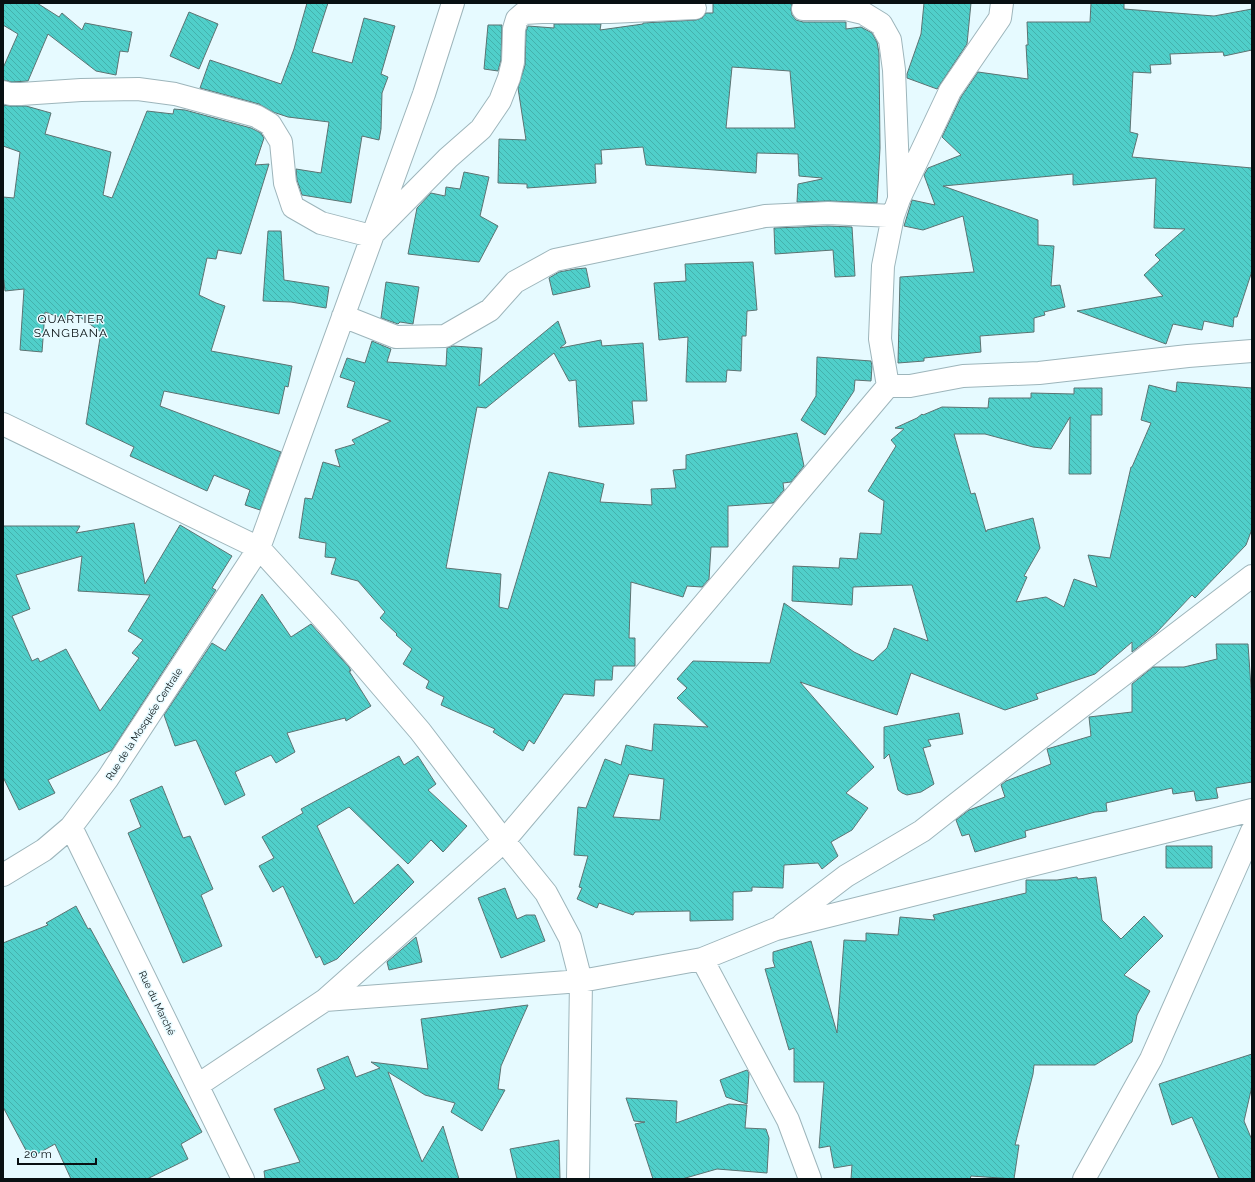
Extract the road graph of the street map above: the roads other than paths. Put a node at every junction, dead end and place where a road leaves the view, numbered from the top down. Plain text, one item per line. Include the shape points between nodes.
1 (453, 3) edge
2 (1002, 3) edge
3 (695, 8) dead end
4 (803, 9) dead end
5 (3, 92) edge
6 (896, 208) junction
7 (371, 236) junction
8 (343, 316) junction
9 (1252, 351) edge
10 (888, 386) junction
11 (3, 424) edge
12 (259, 548) junction
13 (1252, 576) edge
14 (1252, 810) edge
15 (71, 827) junction
16 (1252, 831) edge
17 (504, 841) junction
18 (4, 872) edge
19 (776, 929) junction
20 (702, 958) junction
21 (581, 981) junction
22 (325, 1000) junction
23 (198, 1085) junction
24 (243, 1179) edge
25 (578, 1179) edge
26 (810, 1179) edge
27 (1084, 1179) edge

1 - 7 street, Rue de la Mosquée Centrale via 424,94
2 - 6 street via 1000,18 950,91
3 - 7 street via 524,14 517,19 514,28 513,62 509,78 500,101 481,129 448,158
4 - 6 street via 846,9 864,13 881,24 890,40 894,70
5 - 7 street via 21,94 138,89 176,94 256,116 270,124 281,142 285,183 293,207 321,223
6 - 8 street via 765,216 555,260 515,282 490,310 445,336 396,337
6 - 10 street via 883,266 880,339
7 - 8 street, Rue de la Mosquée Centrale
8 - 12 street, Rue de la Mosquée Centrale
9 - 10 street via 1039,373 963,376 910,386
10 - 17 street
11 - 12 street
12 - 15 street, Rue de la Mosquée Centrale via 108,778
12 - 17 street via 420,731
13 - 19 street via 922,830 846,876
14 - 19 street
15 - 18 street, Rue de la Mosquée Centrale via 44,850
15 - 23 street, Rue du Marché
16 - 27 street via 1151,1059
17 - 21 street via 546,893 570,938
17 - 22 street
19 - 20 street
20 - 21 street
20 - 26 street via 788,1120
21 - 22 street
21 - 25 street
22 - 23 street
23 - 24 street, Rue du Marché

